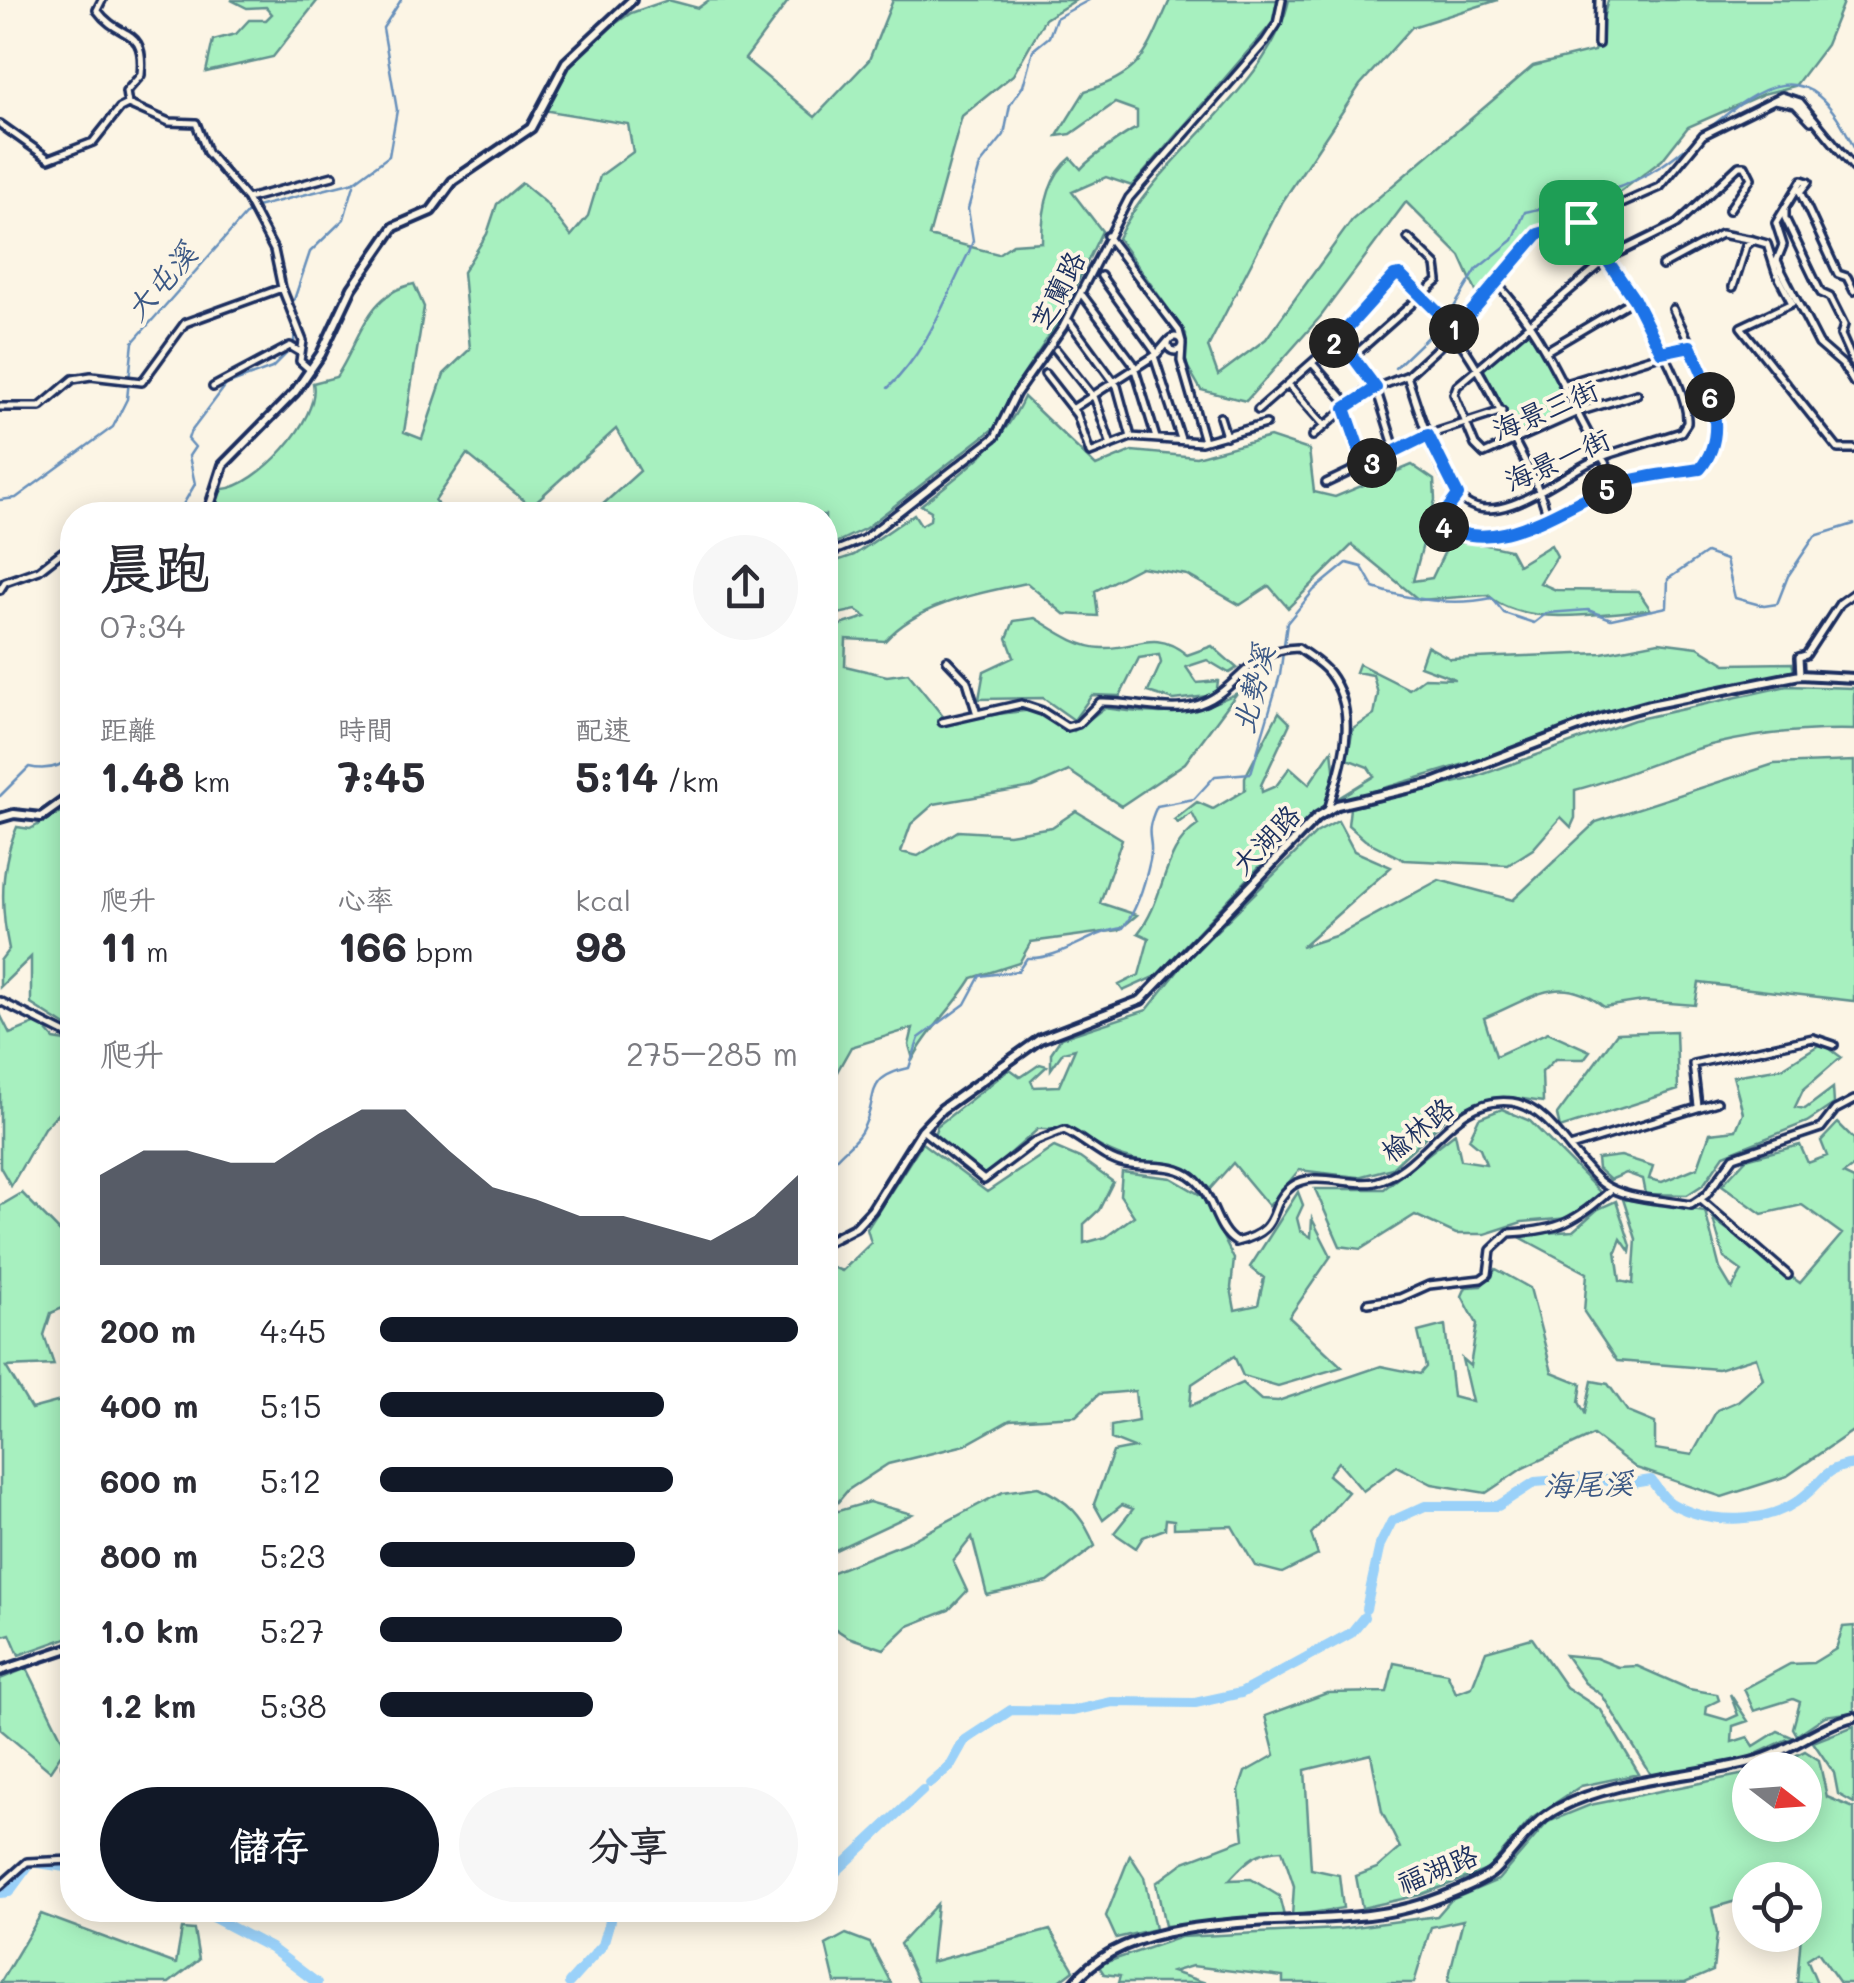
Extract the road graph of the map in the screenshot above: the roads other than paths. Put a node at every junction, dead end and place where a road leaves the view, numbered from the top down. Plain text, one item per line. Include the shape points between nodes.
1 (102, 0) edge
2 (632, 0) edge
3 (1282, 0) edge
4 (1600, 0) edge
5 (1598, 44) dead end
6 (128, 104) junction
7 (0, 124) edge
8 (1854, 168) edge
9 (333, 176) dead end
10 (246, 199) junction
11 (1786, 204) junction
12 (1729, 210) dead end
13 (1581, 222) junction
14 (1107, 236) junction
15 (1408, 238) dead end
16 (1753, 240) junction
17 (1608, 258) junction
18 (1662, 266) dead end
19 (1778, 271) junction
20 (1100, 276) dead end
21 (1497, 284) junction
22 (1734, 287) dead end
23 (282, 288) junction
24 (1854, 291) edge
25 (1083, 296) dead end
26 (1424, 297) junction
27 (1634, 299) junction
28 (1674, 310) dead end
29 (1530, 321) junction
30 (1070, 322) dead end
31 (1171, 324) junction
32 (1456, 330) junction
33 (1170, 339) junction
34 (1182, 344) junction
35 (1332, 345) junction
36 (1690, 346) junction
37 (1056, 350) dead end
38 (1174, 350) junction
39 (1548, 350) junction
40 (300, 352) junction
41 (1661, 352) junction
42 (1350, 353) junction
43 (1156, 355) junction
44 (1312, 363) junction
45 (1854, 364) edge
46 (1479, 366) junction
47 (308, 368) junction
48 (1135, 368) junction
49 (1045, 374) dead end
50 (1407, 376) junction
51 (1114, 382) junction
52 (1854, 383) edge
53 (1288, 384) junction
54 (1565, 384) junction
55 (212, 387) dead end
56 (1376, 388) junction
57 (1637, 394) dead end
58 (1093, 396) junction
59 (1347, 407) junction
60 (0, 408) edge
61 (1072, 409) junction
62 (1258, 410) dead end
63 (1502, 411) junction
64 (1578, 412) junction
65 (1220, 416) dead end
66 (1466, 423) junction
67 (1266, 424) dead end
68 (1325, 426) junction
69 (1428, 435) junction
70 (1226, 436) junction
71 (1313, 436) dead end
72 (1131, 437) junction
73 (1156, 438) junction
74 (1181, 440) junction
75 (1514, 440) junction
76 (1204, 441) junction
77 (1111, 445) junction
78 (1854, 449) edge
79 (1396, 452) junction
80 (1601, 458) junction
81 (1365, 466) junction
82 (1326, 483) dead end
83 (1619, 483) junction
84 (1541, 491) junction
85 (1458, 495) junction
86 (211, 502) edge
87 (1548, 518) junction
88 (838, 549) edge
89 (60, 554) edge
90 (0, 590) edge
91 (1854, 593) edge
92 (947, 660) dead end
93 (1800, 675) junction
94 (1854, 678) edge
95 (976, 711) junction
96 (942, 722) dead end
97 (60, 803) edge
98 (1328, 810) junction
99 (0, 818) edge
100 (0, 1001) edge
101 (60, 1032) edge
102 (1834, 1045) dead end
103 (1854, 1100) edge
104 (1717, 1102) dead end
105 (1698, 1106) junction
106 (922, 1130) junction
107 (1570, 1147) junction
108 (1612, 1189) junction
109 (1700, 1199) junction
110 (838, 1235) edge
111 (1788, 1274) dead end
112 (1368, 1303) dead end
113 (60, 1650) edge
114 (0, 1671) edge
115 (1854, 1717) edge
116 (60, 1861) edge
117 (0, 1886) edge
118 (1074, 1983) edge

1 - 6 street via 97,10 103,19 135,36 141,47 142,74 126,92
2 - 47 street via 566,62 531,128 453,181 431,211 394,227
3 - 14 street, 芝蘭路 via 1265,42 1130,198
4 - 5 street
6 - 7 street via 93,142 50,160
6 - 10 street via 169,122 196,123 207,152
8 - 13 street via 1796,100 1782,96 1703,135 1660,187
9 - 10 street
10 - 23 street via 274,250
11 - 19 street via 1776,223 1784,244
11 - 24 street via 1807,180 1800,192 1838,274 1848,277
11 - 45 street via 1785,218 1820,293 1830,297 1844,325 1841,335
12 - 17 street, 海景三街 via 1751,178 1745,166 1677,224
13 - 17 street, 海景一街
13 - 21 street via 1538,234
14 - 31 street
14 - 88 street, 芝蘭路 via 1063,327 995,437 864,539
15 - 26 street via 1439,271
16 - 18 street via 1721,234
16 - 19 street via 1767,244
16 - 22 street
17 - 27 street, 海景一街
17 - 29 street, 海景三街
19 - 52 street via 1819,344
19 - 78 street via 1792,303 1741,328 1838,450
20 - 43 street
21 - 29 street
21 - 32 street
23 - 40 street via 296,316
23 - 60 street via 185,323 142,382 73,379 40,406
25 - 48 street
26 - 32 street
26 - 35 street via 1394,276
26 - 42 street
27 - 39 street
27 - 41 street, 海景一街
28 - 36 street
29 - 39 street
29 - 46 street, 海景三街
30 - 51 street
31 - 33 street
31 - 34 street
32 - 46 street
32 - 50 street
33 - 34 street
33 - 38 street
33 - 43 street
34 - 38 street
34 - 76 street
35 - 42 street
35 - 44 street
36 - 41 street
36 - 83 street via 1714,406 1712,456 1700,469
37 - 58 street
38 - 43 street
39 - 54 street
40 - 47 street
40 - 55 street via 288,343
41 - 54 street
41 - 80 street, 海景一街 via 1685,394 1688,423 1680,432
42 - 56 street
43 - 48 street
43 - 74 street
44 - 53 street
44 - 59 street
46 - 63 street
46 - 66 street, 海景三街 via 1454,394
47 - 86 street via 286,403 224,465
48 - 51 street
48 - 73 street
49 - 61 street
50 - 56 street
50 - 69 street
51 - 58 street
51 - 72 street
53 - 62 street
53 - 68 street
54 - 64 street
56 - 59 street
56 - 79 street
57 - 64 street, 海景三街
58 - 61 street
58 - 77 street
59 - 68 street
59 - 81 street
61 - 77 street via 1090,452
63 - 66 street
63 - 75 street
64 - 75 street, 海景三街
64 - 80 street
65 - 70 street
66 - 69 street
66 - 75 street, 海景三街 via 1484,454
67 - 70 street
68 - 71 street
69 - 79 street
69 - 85 street
70 - 76 street
72 - 73 street
72 - 77 street
73 - 74 street
74 - 76 street
75 - 84 street
79 - 81 street
80 - 83 street
80 - 84 street, 海景一街
81 - 82 street
83 - 87 street
84 - 85 street, 海景一街 via 1495,508 1471,506
84 - 87 street
85 - 87 street via 1437,523 1467,534 1525,528
89 - 90 street
91 - 93 street via 1799,657
92 - 95 street via 967,681
93 - 94 street, 大湖路
93 - 98 street, 大湖路 via 1600,719 1433,783
95 - 96 street
95 - 98 street via 1030,705 1066,727 1100,702 1189,708 1216,698 1262,654 1298,648 1330,673 1348,720
97 - 99 street via 41,817
98 - 106 street, 大湖路 via 1141,1000 1040,1039 973,1084
100 - 101 street
102 - 105 street via 1813,1038 1693,1064
103 - 109 street via 1821,1128 1734,1157
104 - 105 street
105 - 107 street
106 - 107 street, 榆林路 via 984,1180 1034,1142 1064,1130 1117,1161 1189,1175 1236,1242 1264,1232 1292,1186 1310,1179 1384,1179 1480,1107 1524,1106
106 - 110 street, 大湖路 via 872,1210
107 - 108 street, 榆林路
108 - 109 street via 1691,1204
108 - 112 street via 1574,1222 1550,1231 1510,1232 1492,1250 1481,1279
109 - 111 street
113 - 114 street
115 - 118 street, 福湖路 via 1762,1759 1561,1807 1492,1873 1411,1907 1185,1929 1104,1952
116 - 117 street via 27,1862

